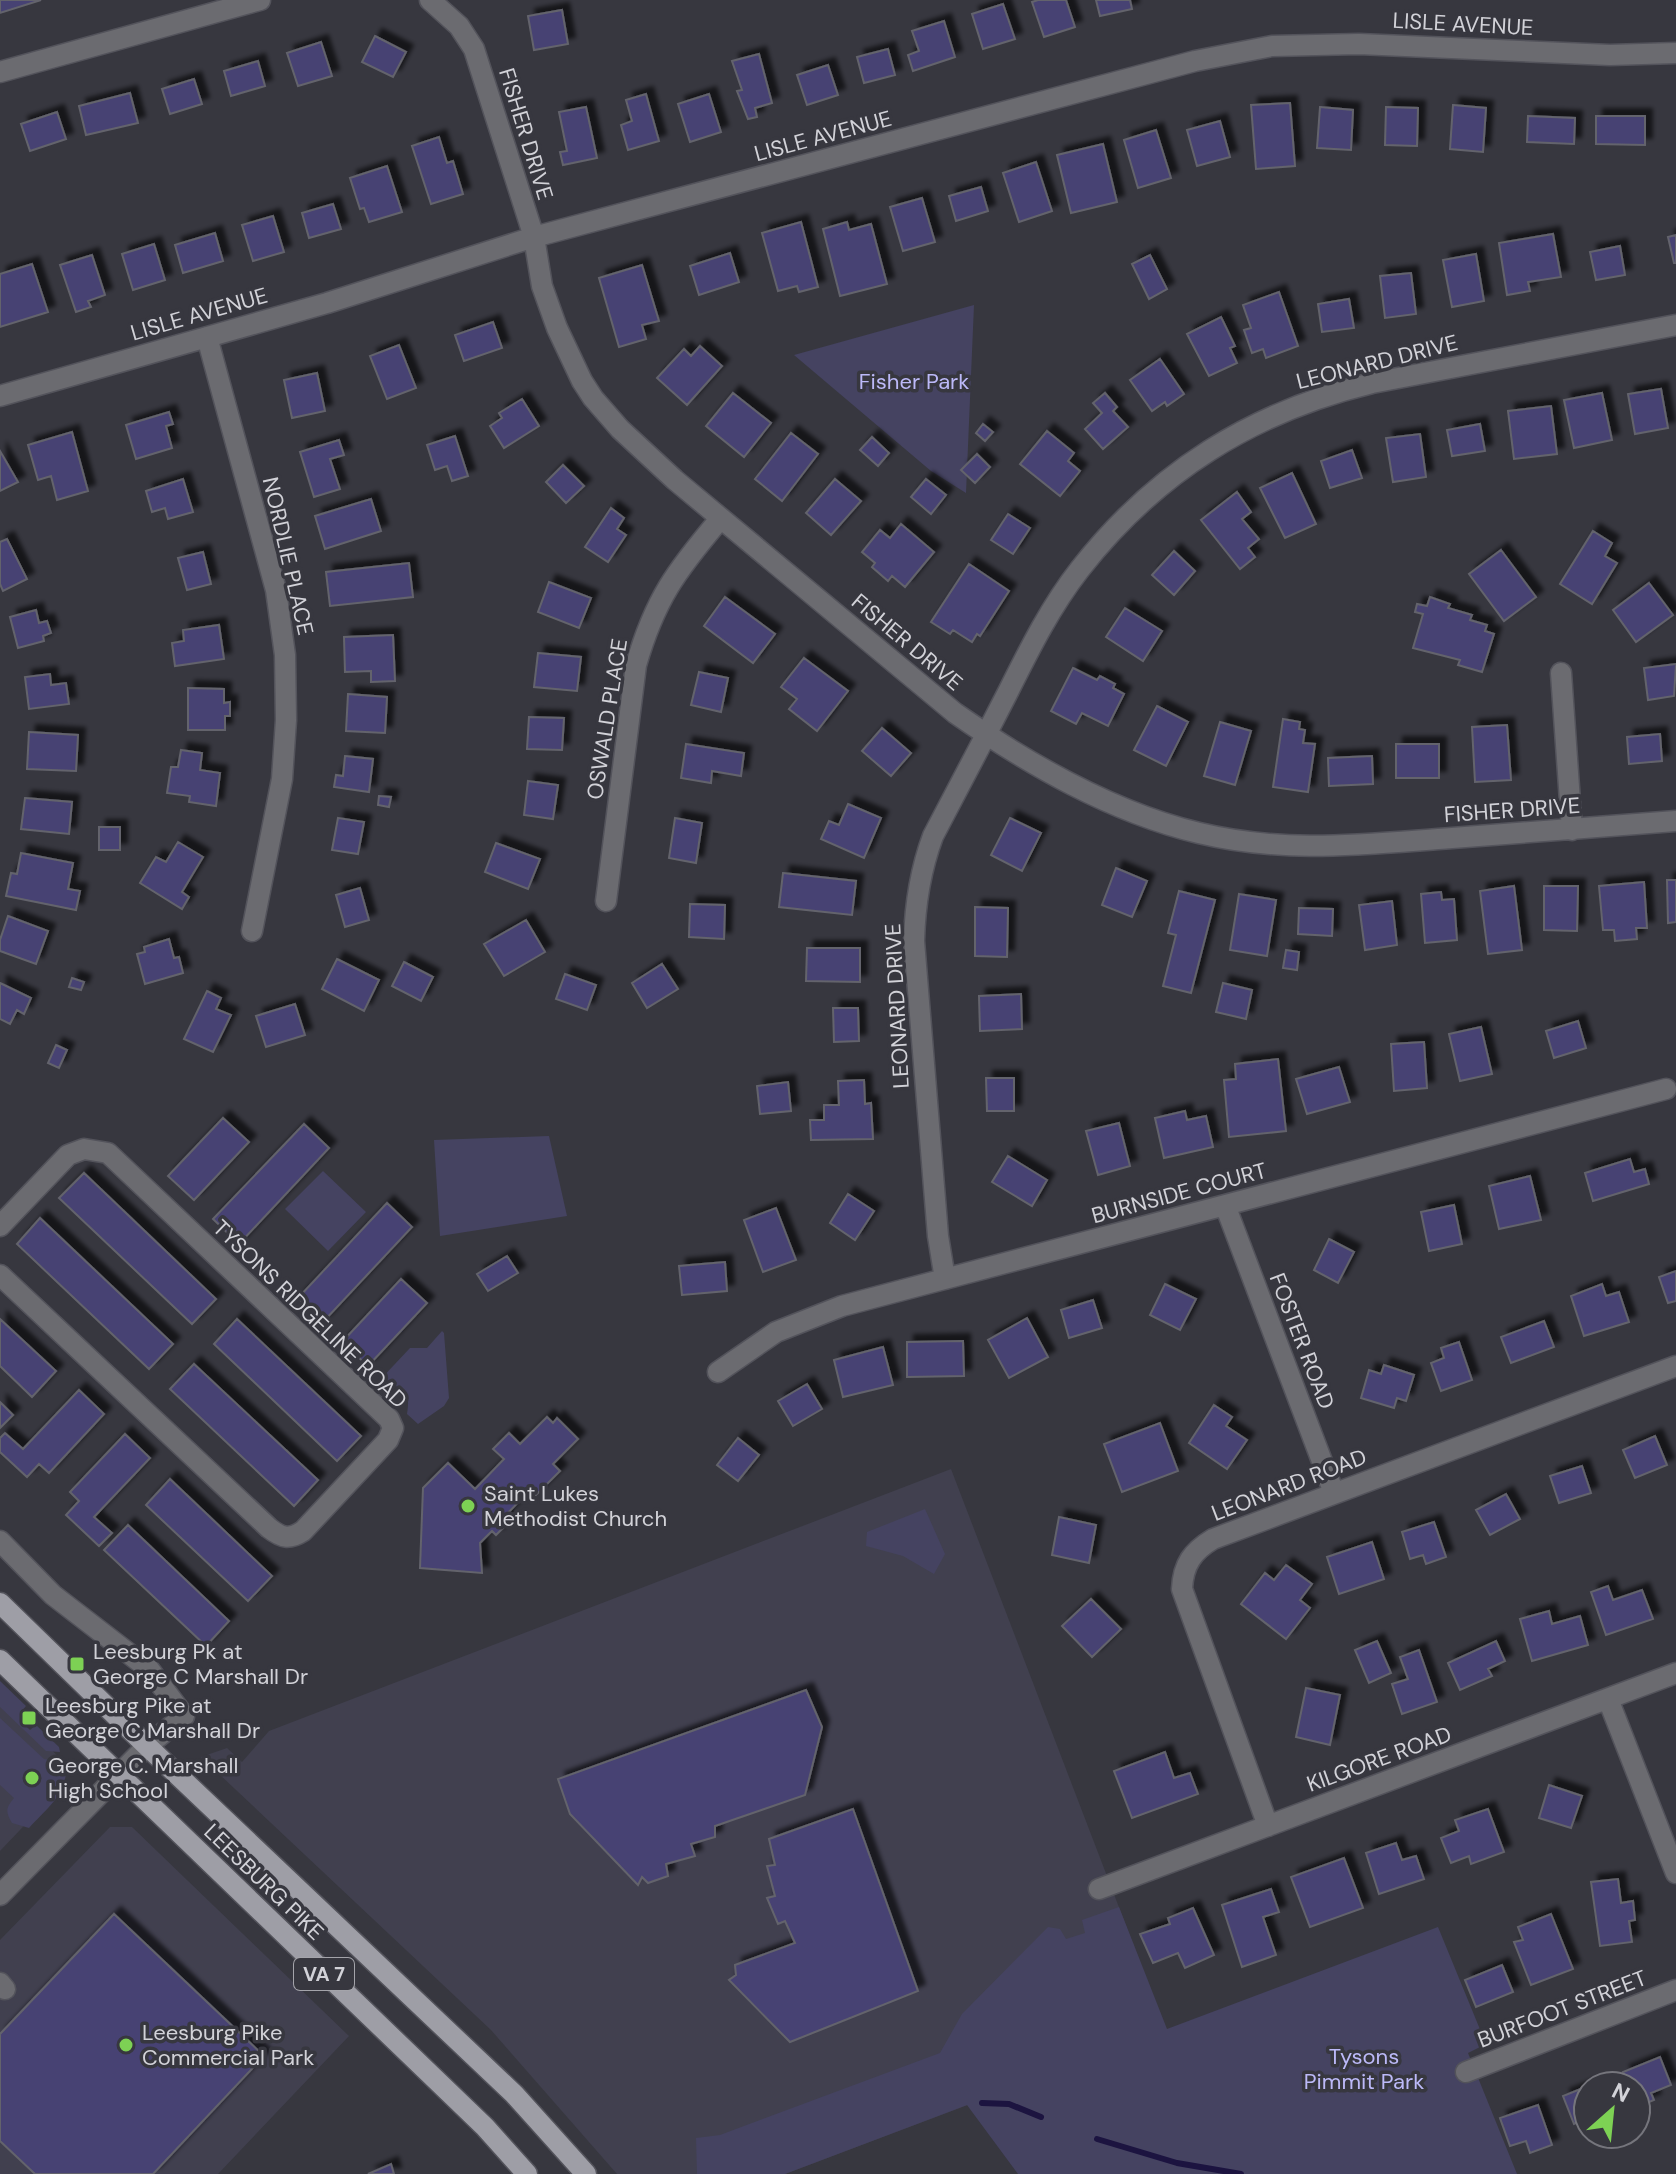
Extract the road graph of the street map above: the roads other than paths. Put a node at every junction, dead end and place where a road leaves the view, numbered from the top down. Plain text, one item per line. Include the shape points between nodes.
1 (260, 0) edge
2 (430, 0) edge
3 (1676, 53) edge
4 (0, 72) edge
5 (534, 237) junction
6 (1676, 325) edge
7 (207, 337) junction
8 (0, 396) edge
9 (720, 519) junction
10 (1561, 673) dead end
11 (986, 735) junction
12 (1676, 821) edge
13 (1572, 830) junction
14 (606, 901) dead end
15 (252, 931) dead end
16 (1666, 1089) dead end
17 (1225, 1205) junction
18 (0, 1226) edge
19 (0, 1275) edge
20 (945, 1279) junction
21 (1676, 1366) edge
22 (718, 1372) dead end
23 (1334, 1493) junction
24 (0, 1541) edge
25 (0, 1603) edge
26 (0, 1660) edge
27 (1676, 1673) edge
28 (1608, 1699) junction
29 (140, 1754) junction
30 (118, 1777) junction
31 (1268, 1826) junction
32 (1676, 1873) edge
33 (1099, 1889) dead end
34 (0, 1895) edge
35 (1676, 1990) edge
36 (1466, 2072) dead end
37 (527, 2174) edge
38 (586, 2174) edge

1 - 4 street
2 - 5 street, FISHER DRIVE via 459,26 474,49
3 - 5 street, LISLE AVENUE via 1610,55 1400,44 1272,46 1195,61
5 - 7 street, LISLE AVENUE
5 - 9 street, FISHER DRIVE via 552,314 593,398
6 - 11 street, LEONARD DRIVE via 1329,394 1222,442 1149,495 1078,571 1043,624
7 - 8 street, LISLE AVENUE
7 - 15 street, NORDLIE PLACE via 276,590 285,655 282,779
9 - 11 street, FISHER DRIVE
9 - 14 street, OSWALD PLACE via 683,563 646,628 636,665
10 - 13 street
11 - 13 street, FISHER DRIVE via 1141,815 1251,843 1305,848
11 - 20 street, LEONARD DRIVE via 933,836 915,900 917,988
12 - 13 street, FISHER DRIVE
16 - 17 street, BURNSIDE COURT
17 - 20 street, BURNSIDE COURT
17 - 23 street, FOSTER ROAD
18 - 19 street, TYSONS RIDGELINE ROAD via 68,1155 84,1149 108,1153 393,1428 388,1440 303,1531 284,1537
20 - 22 street, BURNSIDE COURT via 799,1321
21 - 23 street, LEONARD ROAD
23 - 31 street, LEONARD ROAD via 1213,1539 1179,1560 1187,1606
24 - 29 street via 53,1595 149,1669 184,1716
25 - 29 main road, LEESBURG PIKE / VA 7
26 - 30 main road, LEESBURG PIKE / VA 7
27 - 28 street, KILGORE ROAD
28 - 31 street, KILGORE ROAD
28 - 32 street
29 - 30 street
29 - 38 main road, LEESBURG PIKE / VA 7 via 514,2094
30 - 34 street
30 - 37 main road, LEESBURG PIKE / VA 7 via 485,2127
31 - 33 street, KILGORE ROAD
35 - 36 street, BURFOOT STREET

